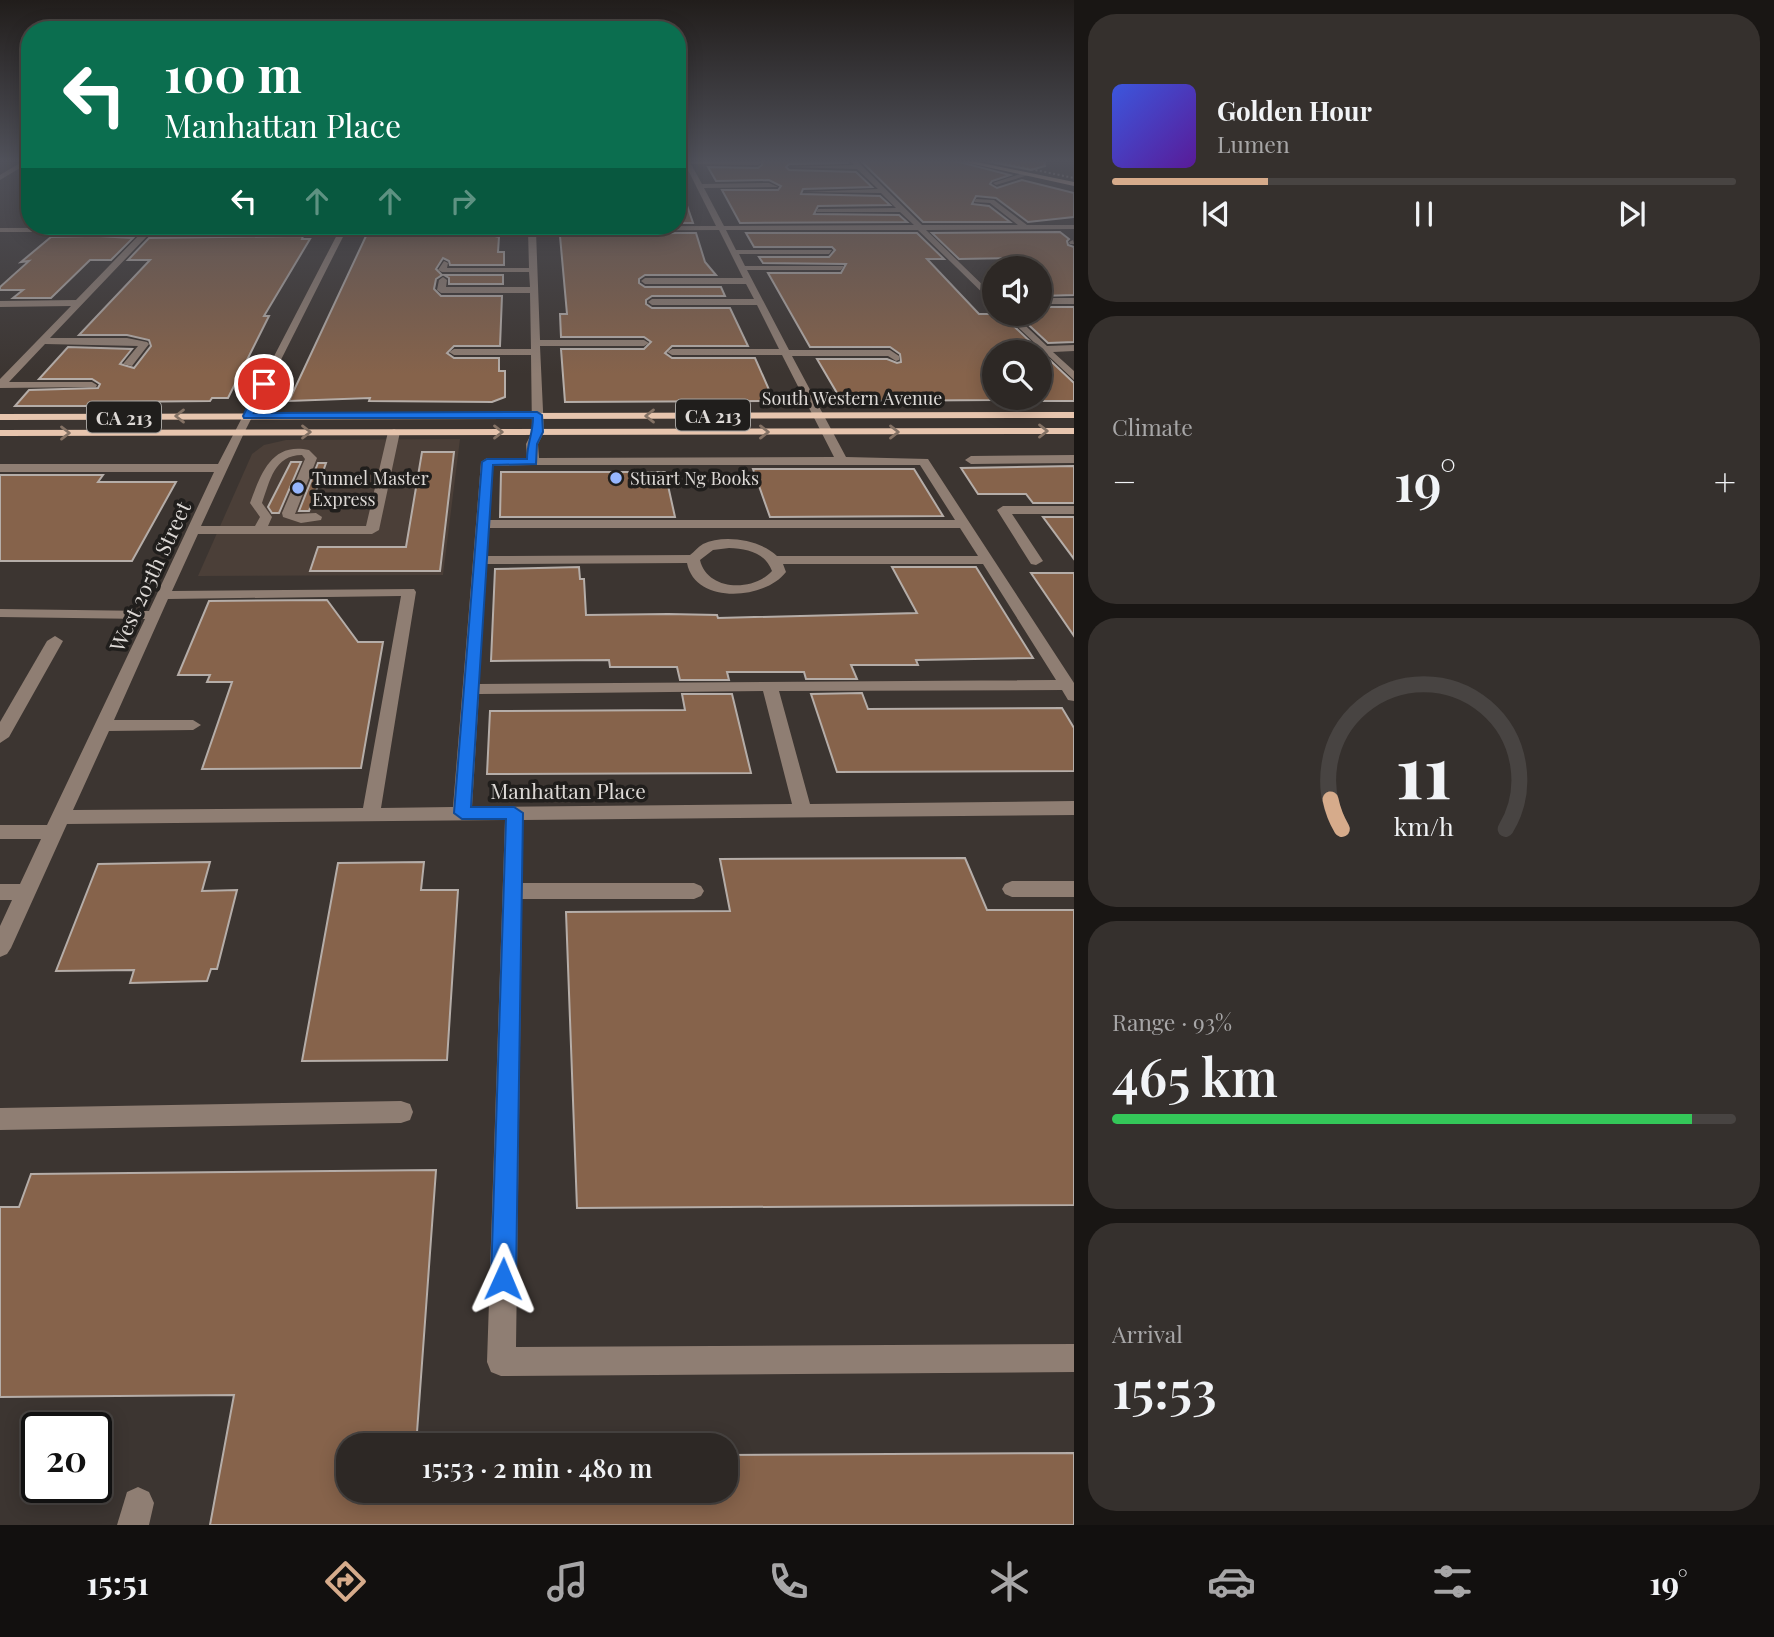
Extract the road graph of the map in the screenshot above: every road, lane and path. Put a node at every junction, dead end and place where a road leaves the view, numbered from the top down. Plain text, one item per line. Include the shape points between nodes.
1 (724, 231) edge
2 (921, 231) edge
3 (142, 235) edge
4 (340, 235) edge
5 (532, 235) edge
6 (734, 252) junction
7 (829, 252) dead end
8 (444, 263) dead end
9 (742, 268) junction
10 (444, 276) dead end
11 (748, 279) junction
12 (533, 280) junction
13 (645, 281) dead end
14 (982, 289) edge
15 (1052, 301) edge
16 (1074, 301) edge
17 (652, 302) dead end
18 (759, 302) junction
19 (79, 303) junction
20 (0, 304) edge
21 (1020, 326) edge
22 (1035, 340) edge
23 (42, 341) junction
24 (645, 343) dead end
25 (535, 347) junction
26 (1074, 348) edge
27 (1052, 349) edge
28 (454, 352) dead end
29 (672, 352) dead end
30 (784, 352) junction
31 (1052, 356) edge
32 (896, 358) dead end
33 (128, 364) dead end
34 (1074, 377) edge
35 (0, 385) edge
36 (92, 385) dead end
37 (537, 415) junction
38 (816, 415) junction
39 (1074, 415) edge
40 (248, 416) junction
41 (0, 417) edge
42 (1074, 431) edge
43 (394, 432) junction
44 (538, 432) junction
45 (826, 432) junction
46 (0, 433) edge
47 (238, 433) junction
48 (1074, 459) edge
49 (971, 460) dead end
50 (842, 461) junction
51 (533, 462) junction
52 (0, 468) edge
53 (222, 468) junction
54 (1074, 510) edge
55 (316, 517) dead end
56 (483, 524) junction
57 (727, 524) junction
58 (964, 524) junction
59 (194, 530) junction
60 (260, 530) junction
61 (734, 544) junction
62 (693, 559) junction
63 (481, 560) junction
64 (775, 560) junction
65 (987, 560) junction
66 (1036, 561) dead end
67 (164, 594) junction
68 (0, 613) edge
69 (155, 615) junction
70 (55, 641) dead end
71 (770, 686) junction
72 (471, 689) junction
73 (1070, 691) edge
74 (193, 725) dead end
75 (104, 726) junction
76 (0, 737) edge
77 (1074, 807) edge
78 (803, 810) junction
79 (462, 813) junction
80 (514, 813) junction
81 (371, 814) junction
82 (58, 824) junction
83 (0, 832) edge
84 (1012, 889) dead end
85 (1074, 889) edge
86 (512, 891) junction
87 (694, 891) dead end
88 (0, 892) edge
89 (26, 892) junction
90 (0, 948) edge
91 (401, 1112) dead end
92 (0, 1119) edge
93 (1074, 1358) edge

1 - 6 street
2 - 14 street
3 - 19 street
4 - 40 street, West 205th Street
5 - 12 street
6 - 7 street
6 - 9 street
8 - 12 street via 442,270
9 - 11 street
9 - 11 street via 837,270 832,278
10 - 12 street via 441,290
11 - 13 street
11 - 18 street
12 - 25 street
15 - 16 street
17 - 18 street
18 - 30 street
19 - 20 street
19 - 23 street
21 - 22 street
23 - 33 street via 144,344
23 - 35 street
24 - 25 street
25 - 28 street
25 - 37 street
26 - 27 street
29 - 30 street
30 - 32 street via 890,353
30 - 38 street
31 - 34 street
35 - 36 street
38 -> 37 main road, South Western Avenue / CA 213
37 - 40 main road, South Western Avenue / CA 213
37 - 44 street
38 - 39 main road, South Western Avenue / CA 213
38 - 45 street
40 -> 41 main road, South Western Avenue / CA 213
40 - 47 street, West 205th Street
45 -> 42 main road, South Western Avenue / CA 213
43 -> 44 main road, South Western Avenue / CA 213
47 -> 43 main road, South Western Avenue / CA 213
43 - 60 street via 372,530
44 -> 45 main road, South Western Avenue / CA 213
44 - 51 street via 532,444
45 - 50 street
46 -> 47 main road, South Western Avenue / CA 213
47 - 53 street, West 205th Street
48 - 49 street
50 - 51 street
50 - 58 street via 924,461
51 - 56 street via 487,462
52 - 53 street
53 - 59 street, West 205th Street
54 - 66 street via 1003,510
55 - 60 street via 301,519 288,513 311,458 305,452 281,454 273,460 256,503 266,517
56 - 57 street
56 - 63 street
57 - 58 street
57 - 61 street
58 - 65 street
59 - 60 street
59 - 67 street, West 205th Street
61 - 62 street via 708,547
61 - 64 street via 762,550
62 - 63 street
62 - 64 street via 696,573 704,580 743,590 775,579 779,572
63 - 72 street
64 - 65 street
65 - 73 street
67 - 69 street, West 205th Street
67 - 81 street via 409,592
68 - 69 street
69 - 75 street, West 205th Street
70 - 76 street
71 - 72 street
71 - 73 street
71 - 78 street
72 - 79 street
74 - 75 street
75 - 82 street, West 205th Street
77 - 78 street, Manhattan Place
78 - 80 street, Manhattan Place
79 - 80 street, Manhattan Place
79 - 81 street, Manhattan Place
80 - 86 street
81 - 82 street, Manhattan Place
82 - 83 street, Manhattan Place
82 - 89 street, West 205th Street
84 - 85 street
86 - 87 street
86 - 93 street via 502,1362
88 - 89 street
89 - 90 street, West 205th Street
91 - 92 street

